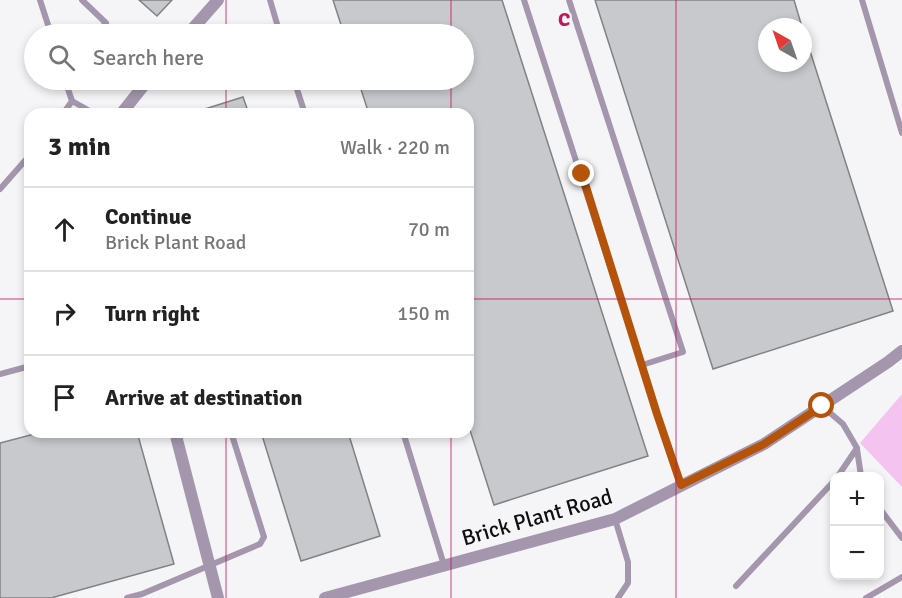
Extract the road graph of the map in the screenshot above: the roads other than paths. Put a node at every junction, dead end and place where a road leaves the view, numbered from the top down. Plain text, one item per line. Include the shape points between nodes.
1 (40, 0) edge
2 (82, 0) edge
3 (218, 0) edge
4 (270, 0) edge
5 (524, 0) edge
6 (569, 0) edge
7 (862, 0) edge
8 (48, 24) edge
9 (105, 24) edge
10 (197, 24) edge
11 (277, 24) edge
12 (68, 90) edge
13 (140, 90) edge
14 (297, 90) edge
15 (72, 101) junction
16 (67, 108) edge
17 (84, 108) edge
18 (126, 108) edge
19 (303, 108) edge
20 (902, 133) edge
21 (24, 162) edge
22 (0, 189) edge
23 (902, 351) edge
24 (642, 365) junction
25 (24, 368) edge
26 (0, 374) edge
27 (822, 406) junction
28 (177, 438) edge
29 (233, 438) edge
30 (405, 438) edge
31 (856, 448) junction
32 (841, 472) edge
33 (860, 472) edge
34 (681, 485) junction
35 (830, 485) edge
36 (884, 515) edge
37 (615, 519) junction
38 (902, 538) edge
39 (210, 566) junction
40 (444, 566) junction
41 (902, 577) edge
42 (736, 586) dead end
43 (127, 598) edge
44 (218, 598) edge
45 (325, 598) edge
46 (618, 598) edge
47 (866, 598) edge

1 - 8 lane
2 - 9 lane
3 - 10 street
4 - 11 lane
5 - 24 lane
6 - 24 lane via 682,352
7 - 20 lane
12 - 15 lane
13 - 18 street
14 - 19 lane
15 - 16 lane
15 - 17 lane
21 - 22 lane
23 - 27 street, Brick Plant Road
24 - 34 lane
25 - 26 lane
27 - 31 lane via 843,424
27 - 34 street, Brick Plant Road via 764,444
28 - 39 street
29 - 39 lane via 264,537 255,547
30 - 40 lane
31 - 32 lane
31 - 33 lane
34 - 37 street, Brick Plant Road
35 - 42 lane
36 - 38 lane
37 - 40 street, Brick Plant Road
37 - 46 lane via 628,562 628,583
39 - 43 lane
39 - 44 street
40 - 45 street, Brick Plant Road
41 - 47 lane

